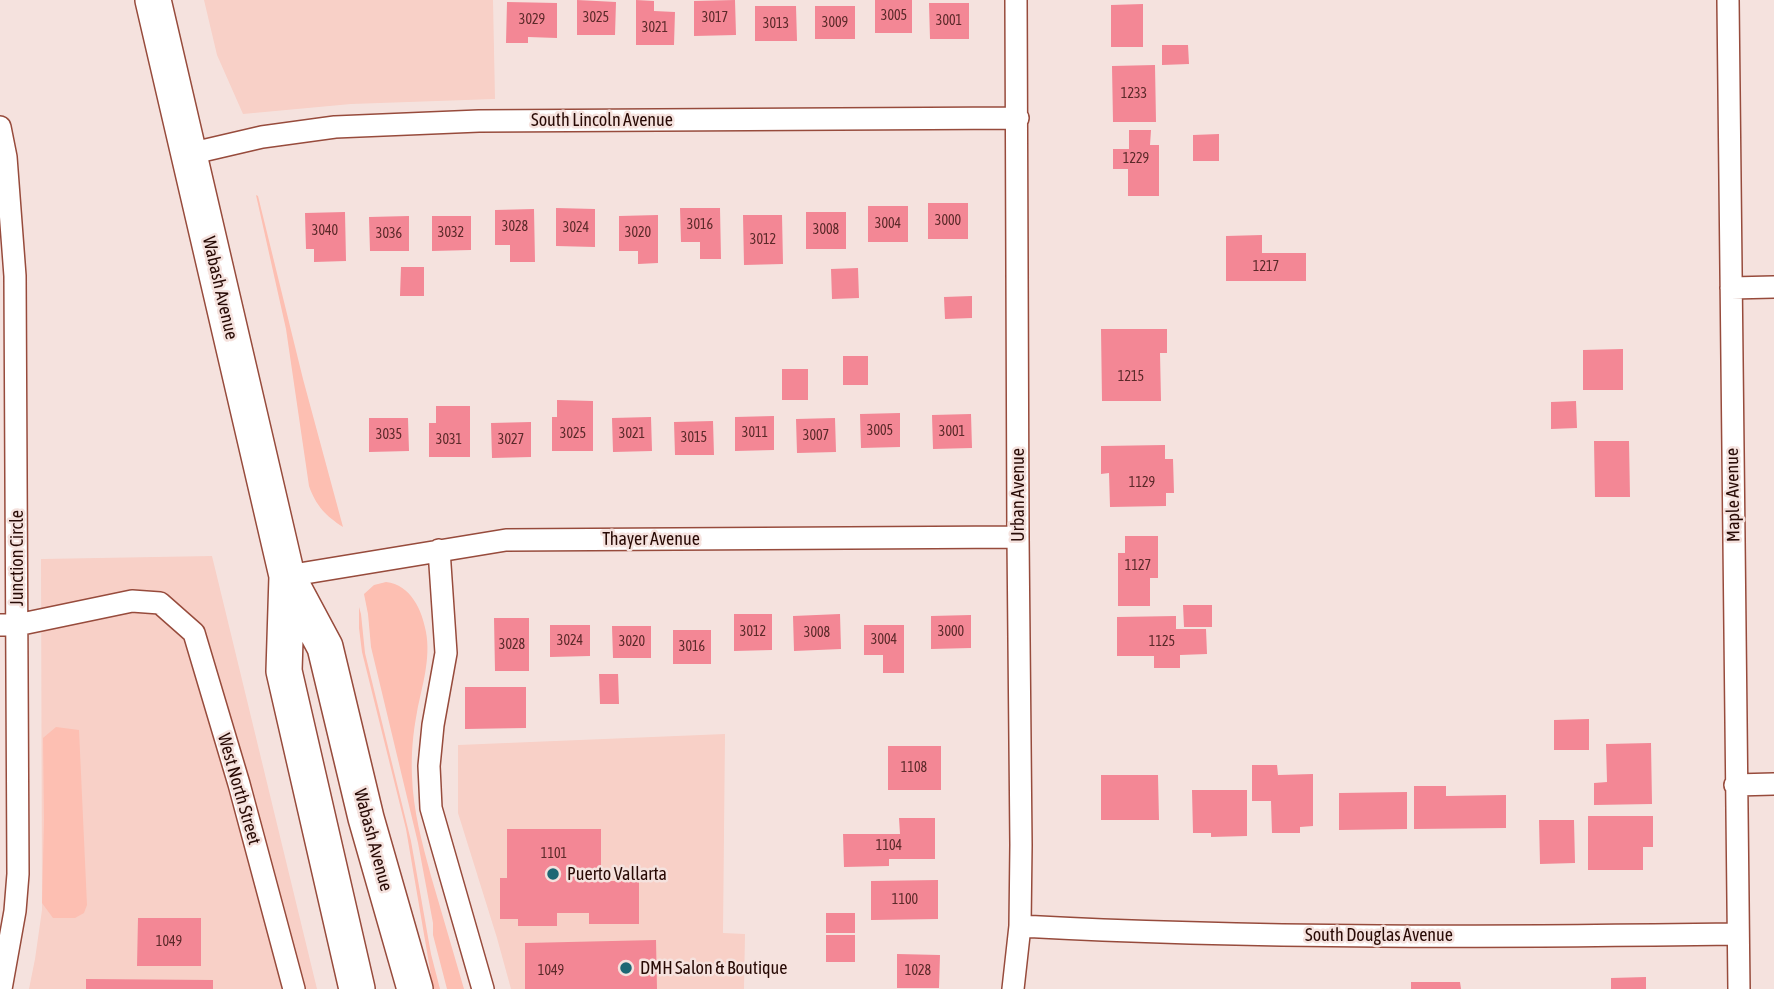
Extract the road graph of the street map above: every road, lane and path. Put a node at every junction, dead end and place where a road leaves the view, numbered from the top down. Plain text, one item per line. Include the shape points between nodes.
1 (153, 0) edge
2 (1016, 0) edge
3 (1728, 0) edge
4 (1018, 118) junction
5 (0, 127) edge
6 (189, 154) junction
7 (1774, 287) edge
8 (1731, 288) junction
9 (1018, 537) junction
10 (439, 550) junction
11 (287, 576) junction
12 (8, 625) edge
13 (1774, 784) edge
14 (1735, 785) junction
15 (1020, 926) junction
16 (1738, 934) junction
17 (1, 989) edge
18 (294, 989) edge
19 (357, 989) edge
20 (415, 989) edge
21 (483, 989) edge
22 (1013, 989) edge
23 (1739, 989) edge

1 - 6 main road, Wabash Avenue
2 - 4 street, Urban Avenue
3 - 8 street, Maple Avenue
4 - 6 street, South Lincoln Avenue via 466,121 335,127
4 - 9 street, Urban Avenue
5 - 12 street, Junction Circle via 15,276
6 - 11 main road, Wabash Avenue
7 - 8 street
8 - 14 street, Maple Avenue
9 - 10 street, Thayer Avenue via 506,540
9 - 15 street, Urban Avenue
10 - 11 street, Thayer Avenue
10 - 21 street via 446,653 431,739 431,808
11 - 19 main road, Wabash Avenue via 284,671
11 - 20 main road, Wabash Avenue via 326,647 366,818
12 - 17 street, Junction Circle via 18,874
12 - 18 street, West North Street via 132,601 160,603 194,633
13 - 14 street
14 - 16 street, Maple Avenue
15 - 16 street, South Douglas Avenue via 1271,935
15 - 22 street, Urban Avenue
16 - 23 street, Maple Avenue

